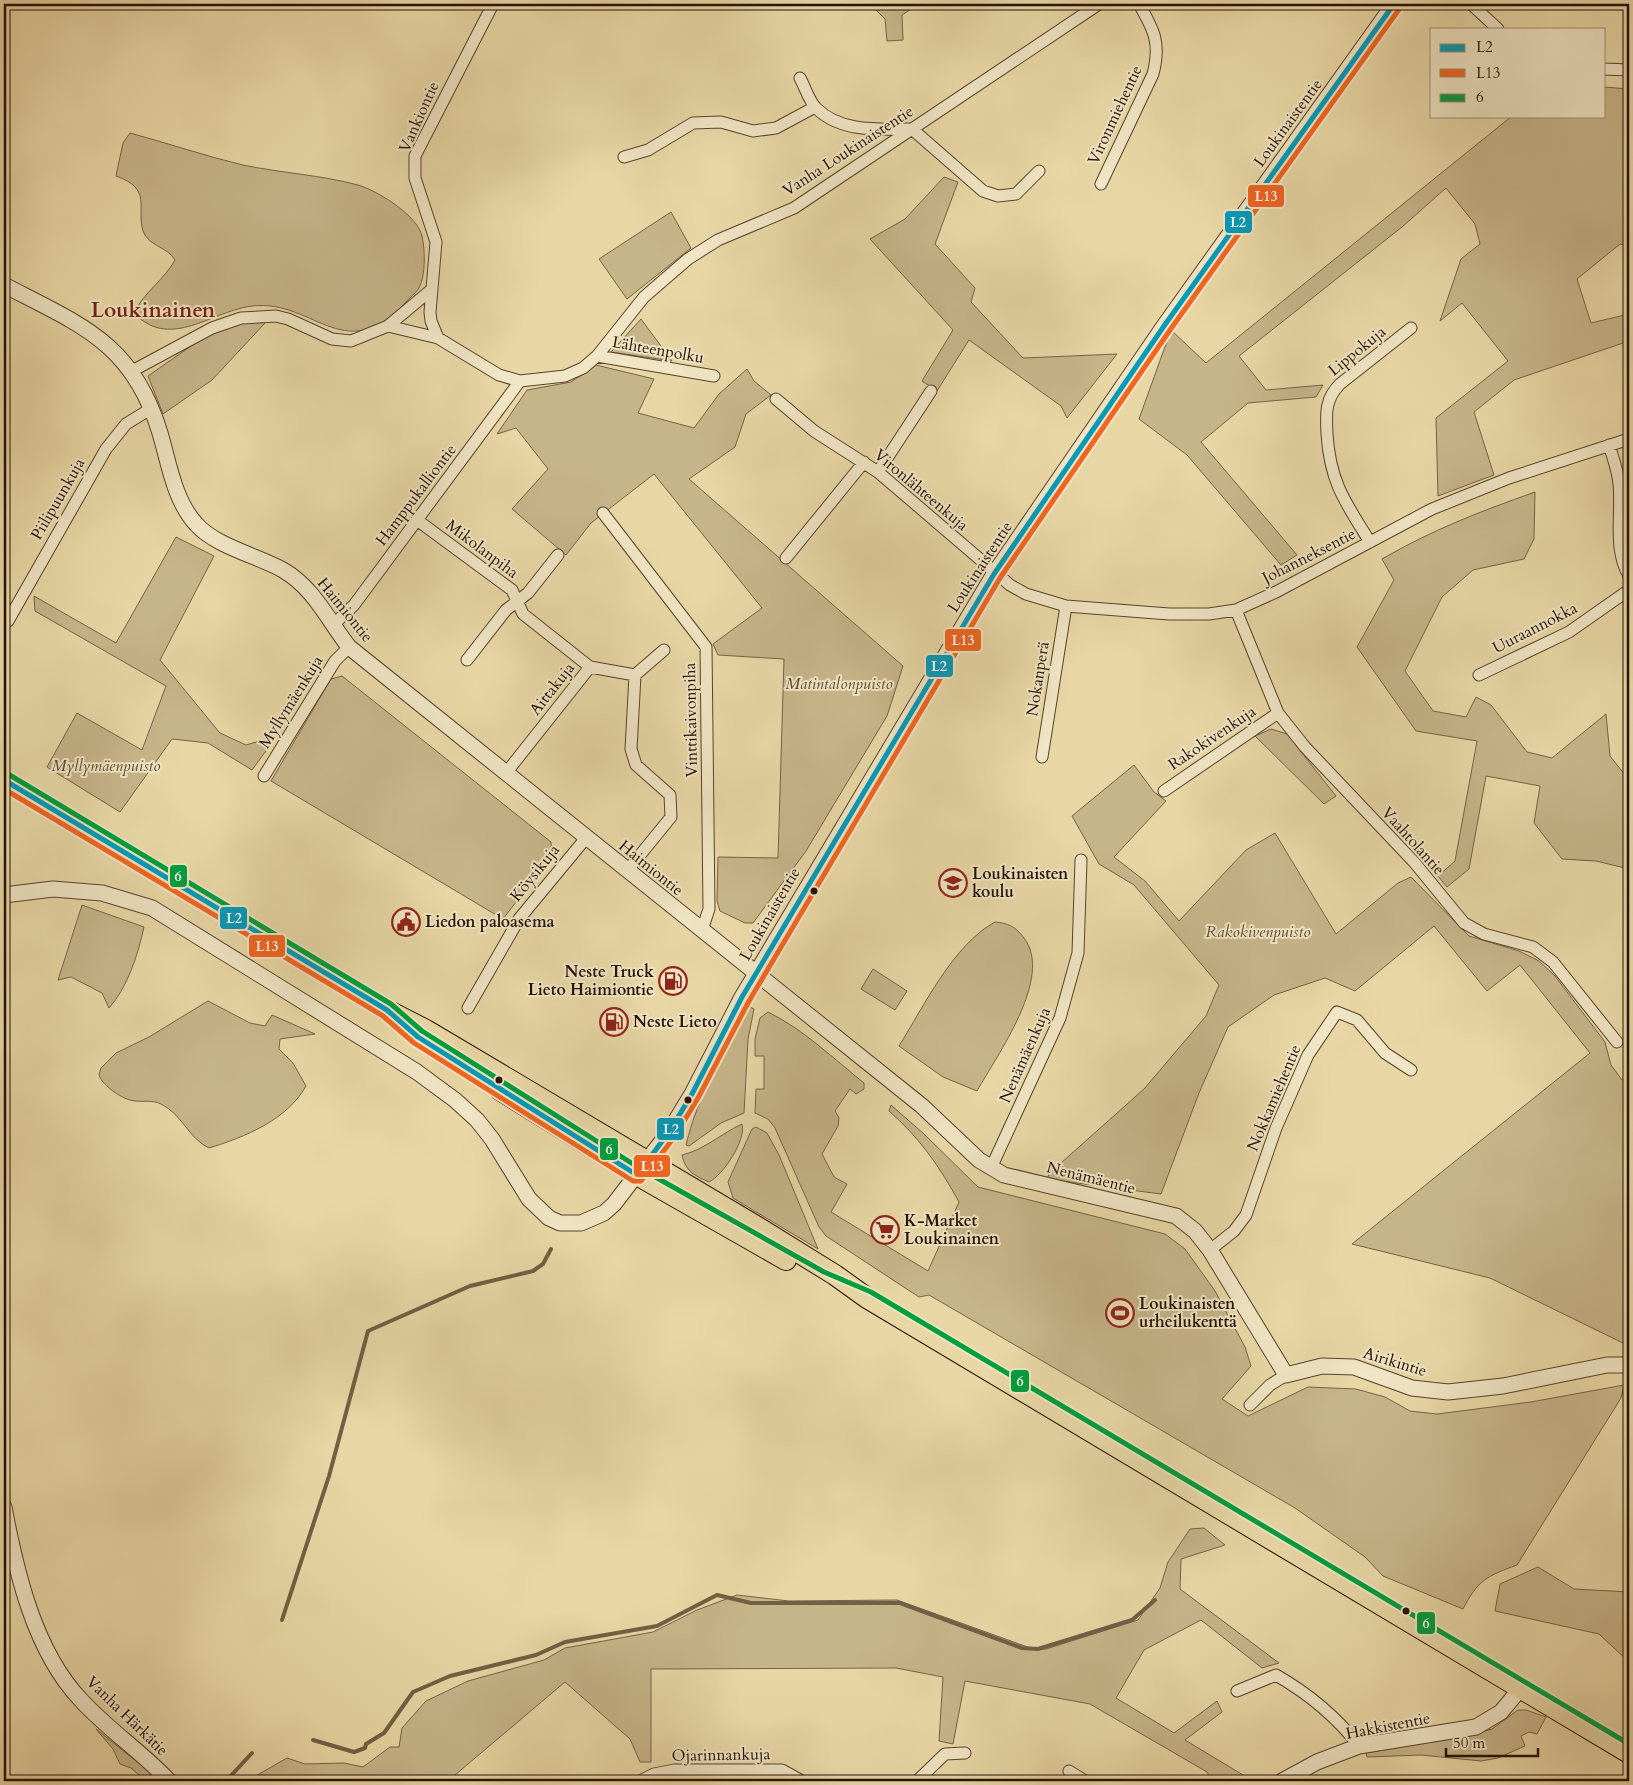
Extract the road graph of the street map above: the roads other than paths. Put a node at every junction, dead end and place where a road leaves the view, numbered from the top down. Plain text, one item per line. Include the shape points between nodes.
1 (492, 4) edge
2 (1099, 4) edge
3 (1139, 4) edge
4 (1394, 4) edge
5 (1471, 4) edge
6 (1497, 28) edge
7 (1606, 69) edge
8 (1629, 70) edge
9 (800, 78) dead end
10 (815, 107) junction
11 (912, 129) junction
12 (624, 156) dead end
13 (1039, 171) dead end
14 (1101, 184) dead end
15 (4, 285) edge
16 (432, 290) junction
17 (388, 326) junction
18 (1411, 328) dead end
19 (438, 338) junction
20 (598, 356) junction
21 (132, 371) junction
22 (714, 376) dead end
23 (520, 381) junction
24 (931, 391) dead end
25 (776, 399) dead end
26 (152, 408) junction
27 (1629, 439) edge
28 (1610, 446) junction
29 (864, 462) junction
30 (878, 472) junction
31 (603, 514) dead end
32 (417, 520) junction
33 (1370, 542) junction
34 (558, 555) dead end
35 (786, 558) dead end
36 (994, 574) junction
37 (1629, 576) edge
38 (1629, 590) edge
39 (517, 602) junction
40 (1066, 606) junction
41 (1236, 610) junction
42 (8, 621) dead end
43 (332, 625) junction
44 (349, 647) junction
45 (664, 650) dead end
46 (467, 660) dead end
47 (590, 667) junction
48 (636, 675) junction
49 (1479, 675) dead end
50 (1278, 713) junction
51 (1042, 758) dead end
52 (506, 773) junction
53 (264, 776) dead end
54 (4, 780) edge
55 (1164, 791) dead end
56 (586, 838) junction
57 (1081, 860) dead end
58 (627, 871) junction
59 (4, 894) edge
60 (702, 930) junction
61 (756, 972) junction
62 (468, 1008) dead end
63 (1617, 1042) dead end
64 (1411, 1070) dead end
65 (642, 1168) junction
66 (991, 1168) junction
67 (1210, 1250) junction
68 (1629, 1365) edge
69 (1286, 1374) junction
70 (1250, 1404) dead end
71 (4, 1507) edge
72 (1521, 1688) junction
73 (1237, 1690) dead end
74 (1359, 1746) junction
75 (965, 1753) dead end
76 (1629, 1753) edge
77 (1069, 1771) dead end
78 (169, 1781) edge
79 (640, 1781) edge
80 (802, 1781) edge
81 (918, 1781) edge
82 (1085, 1781) edge
83 (1282, 1781) edge

1 - 16 street, Vankiontie via 415,156 415,178 436,242
2 - 11 street, Vanha Loukinaistentie
3 - 14 street, Vironmiehentie via 1153,28 1157,58 1153,74
4 - 36 street, Loukinaistentie via 1164,326
5 - 6 street
7 - 8 street
9 - 10 street
10 - 11 street via 829,119 844,125
10 - 12 street via 776,128 753,131 721,122 693,123 648,150
11 - 13 street via 983,191 998,196 1016,194
11 - 20 street, Vanha Loukinaistentie via 794,208 718,240 688,259 644,296
15 - 21 street, Haimiontie via 76,322 116,352
16 - 17 street
16 - 19 street, Vankiontie via 431,321
17 - 19 street, Vanha Loukinaistentie
17 - 21 street via 352,341 332,339 276,316 240,318 212,328
18 - 33 street, Lippokuja via 1340,384 1326,406 1328,454 1334,479
19 - 23 street, Vanha Loukinaistentie via 499,375
20 - 22 street, Lähteenpolku
20 - 23 street, Vanha Loukinaistentie via 565,376
21 - 26 street, Haimiontie
23 - 32 street, Hamppukalliontie
24 - 30 street
25 - 29 street, Vironlähteenkuja via 814,431
26 - 42 street, Piilipuunkuja via 126,424 106,449
26 - 43 street, Haimiontie via 176,489 185,510 197,526 284,570 318,600
27 - 28 street, Johanneksentie
28 - 33 street, Johanneksentie via 1477,490 1432,509
28 - 37 street via 1619,482 1620,546
29 - 30 street, Vironlähteenkuja
29 - 35 street
30 - 36 street, Vironlähteenkuja
31 - 60 street, Vinttikaivonpiha via 706,647 710,909
32 - 39 street, Mikolanpiha via 512,590
32 - 43 street, Hamppukalliontie via 354,605
33 - 41 street, Johanneksentie
34 - 39 street
36 - 40 street, Johanneksentie via 1026,594
36 - 61 street, Loukinaistentie
38 - 49 street, Uuraannokka via 1569,632
39 - 46 street via 506,610
39 - 47 street, Mikolanpiha via 523,614
40 - 41 street, Johanneksentie via 1169,614
40 - 51 street, Nokanperä
41 - 50 street, Vaahtolantie
43 - 44 street, Haimiontie
44 - 52 street, Haimiontie
44 - 53 street, Myllymäenkuja via 335,661
45 - 48 street
47 - 48 street, Aittakuja
47 - 52 street, Aittakuja
48 - 58 street via 631,749 636,765 670,795 670,817
50 - 55 street, Rakokivenkuja
50 - 63 street, Vaahtolantie via 1305,747 1414,862 1464,924 1484,934 1533,947 1553,962
52 - 56 street, Haimiontie
54 - 65 highway via 387,1010 418,1037 465,1068
56 - 58 street, Haimiontie
56 - 62 street, Köysikuja via 519,919
57 - 66 street, Nenämäenkuja via 1078,953 1060,1018
58 - 60 street, Haimiontie
59 - 65 street, Loukinaistentie via 53,889 102,893 152,908 417,1072 455,1100 492,1139 529,1199 560,1224 581,1223 604,1213
60 - 61 street, Haimiontie
61 - 65 street, Loukinaistentie via 692,1094
61 - 66 street, Nenämäentie via 922,1106
64 - 67 street, Nokkamiehentie via 1385,1053 1357,1020 1337,1012 1308,1054 1276,1128 1246,1215 1234,1231
65 - 72 highway via 821,1279 867,1298
66 - 67 street, Nenämäentie via 1004,1175 1176,1216 1195,1231
67 - 69 street, Nenämäentie
68 - 69 street, Airikintie via 1607,1365 1503,1386 1448,1392 1412,1388 1354,1367 1322,1366
69 - 70 street, Airikintie
71 - 78 street, Vanha Härkätie via 14,1564 50,1656 79,1698
72 - 74 street, Hakkistentie via 1501,1712 1476,1727
72 - 76 highway
73 - 74 street via 1276,1675 1323,1707 1344,1726
74 - 83 street, Hakkistentie via 1317,1762
75 - 81 street via 945,1754
77 - 82 street
79 - 80 street, Ojarinnankuja via 674,1770 782,1770

